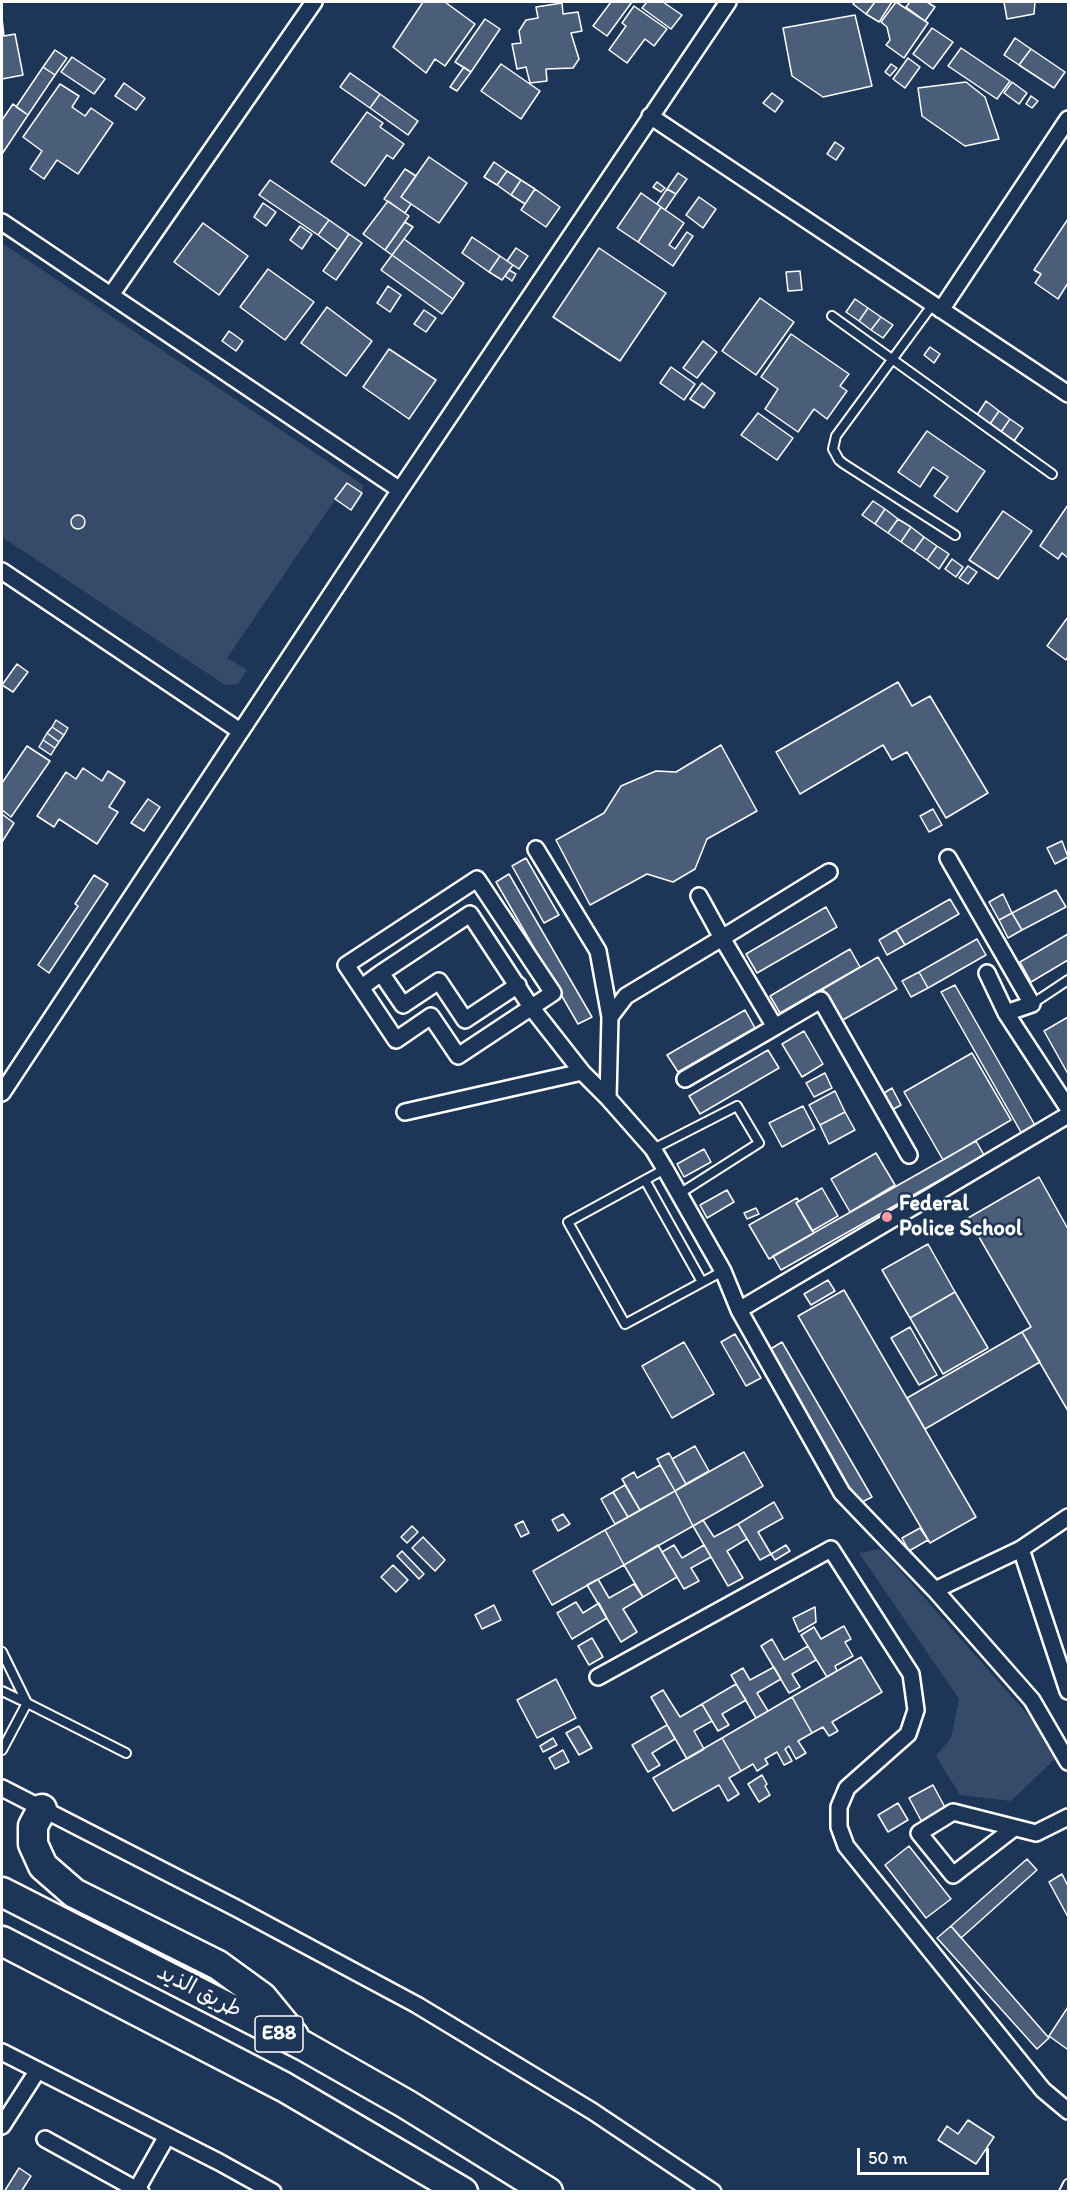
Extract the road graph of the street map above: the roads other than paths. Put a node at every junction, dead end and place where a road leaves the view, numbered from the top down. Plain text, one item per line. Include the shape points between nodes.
1 (314, 2) edge
2 (728, 2) edge
3 (650, 116) junction
4 (1068, 119) edge
5 (2, 222) edge
6 (111, 296) junction
7 (937, 307) junction
8 (832, 316) dead end
9 (891, 359) junction
10 (1068, 394) edge
11 (1052, 474) dead end
12 (400, 490) junction
13 (955, 535) dead end
14 (2, 571) edge
15 (240, 731) junction
16 (536, 849) dead end
17 (948, 858) dead end
18 (829, 872) dead end
19 (699, 896) dead end
20 (722, 938) junction
21 (381, 973) junction
22 (987, 974) dead end
23 (1068, 980) edge
24 (518, 986) junction
25 (362, 987) junction
26 (1032, 1004) junction
27 (531, 1007) junction
28 (1006, 1013) junction
29 (610, 1017) junction
30 (775, 1027) junction
31 (582, 1072) junction
32 (685, 1079) dead end
33 (2, 1093) edge
34 (608, 1098) junction
35 (1068, 1108) edge
36 (405, 1112) dead end
37 (1068, 1115) edge
38 (653, 1149) junction
39 (909, 1155) dead end
40 (665, 1169) junction
41 (645, 1180) junction
42 (679, 1194) junction
43 (723, 1271) junction
44 (702, 1282) junction
45 (739, 1310) junction
46 (1068, 1516) edge
47 (1021, 1549) junction
48 (935, 1590) junction
49 (2, 1652) edge
50 (1066, 1669) edge
51 (598, 1677) dead end
52 (2, 1691) edge
53 (1068, 1691) edge
54 (27, 1703) junction
55 (2, 1750) edge
56 (126, 1753) dead end
57 (1068, 1762) edge
58 (2, 1788) edge
59 (42, 1809) junction
60 (1068, 1817) edge
61 (1014, 1828) junction
62 (2, 1892) edge
63 (2, 1941) edge
64 (304, 2046) junction
65 (2, 2052) edge
66 (38, 2070) junction
67 (1068, 2111) edge
68 (2, 2126) edge
69 (167, 2136) junction
70 (45, 2139) dead end
71 (1068, 2184) edge
72 (139, 2190) edge
73 (273, 2192) edge
74 (464, 2192) edge
75 (548, 2192) edge
76 (713, 2192) edge
77 (1064, 2192) edge

1 - 6 street
2 - 3 street
3 - 7 street
3 - 12 street
4 - 7 street
5 - 6 street
6 - 12 street
7 - 9 lane
7 - 10 street
8 - 9 lane
9 - 11 lane
9 - 13 lane via 836,436 835,455
12 - 15 street
14 - 15 street
15 - 33 street
16 - 29 street via 598,951
17 - 26 street
18 - 20 street
19 - 20 street
20 - 29 street via 626,996
20 - 30 street
21 - 24 street via 403,1005 439,981 465,1020
21 - 24 street via 470,914
21 - 25 street
22 - 28 street
23 - 26 lane
24 - 27 street
25 - 27 street via 396,1040 432,1016 458,1056
25 - 27 street via 346,965 477,879 553,993
26 - 28 street
27 - 31 street
28 - 35 street
29 - 34 street
30 - 32 street
30 - 39 street via 822,1000
31 - 34 street
31 - 36 street
34 - 38 street
37 - 45 street
38 - 40 street
38 - 42 lane via 737,1106 759,1143
40 - 41 lane
40 - 42 street
41 - 44 lane
41 - 44 lane via 568,1222 626,1324
42 - 43 street
43 - 44 lane
43 - 45 street
45 - 48 street via 842,1493
46 - 47 street
47 - 48 street
47 - 50 street
48 - 57 street via 1032,1700
49 - 54 lane
50 - 53 street
51 - 67 street via 831,1549 911,1674 916,1710 908,1734 847,1788 839,1807 839,1827 846,1846 1043,2090
52 - 54 lane
54 - 55 lane
54 - 56 lane
58 - 59 street
59 - 64 highway via 33,1826 33,1844 43,1866 74,1893 218,1965 261,1997
59 - 76 street via 256,1918 417,2006 592,2111
60 - 61 street via 1036,1833
61 - 61 street via 953,1812 919,1833 953,1875
62 - 64 highway, طريق الذيد / E88
63 - 74 highway, طريق الذيد / E88 via 284,2087
64 - 75 highway, طريق الذيد / E88
65 - 66 street
66 - 68 street
66 - 69 street
69 - 72 street
69 - 73 street
70 - 72 street
71 - 77 lane

